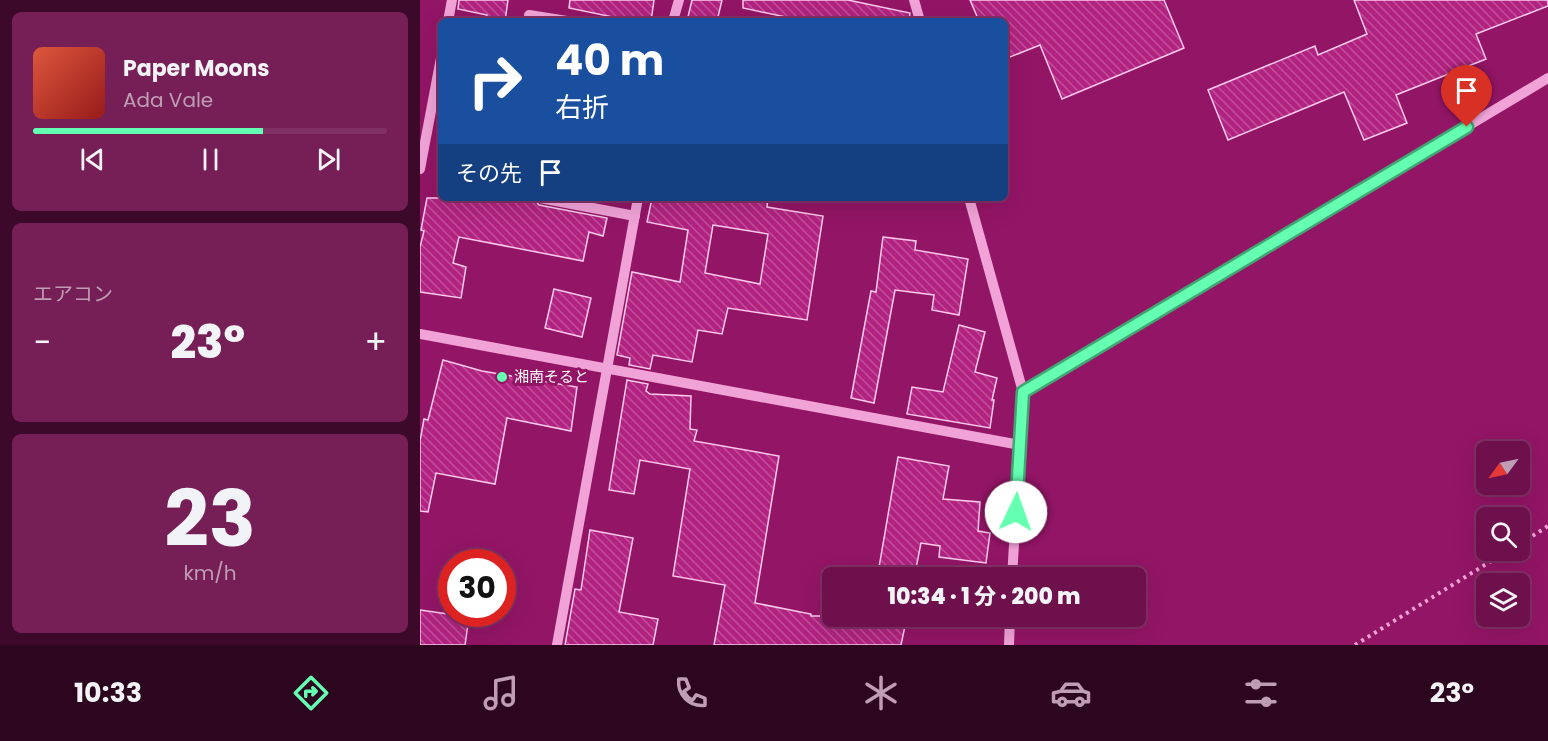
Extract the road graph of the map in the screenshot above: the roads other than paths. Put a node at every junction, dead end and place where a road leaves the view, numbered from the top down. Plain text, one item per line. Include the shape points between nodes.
1 (452, 0) edge
2 (679, 0) edge
3 (913, 0) edge
4 (529, 15) dead end
5 (449, 18) edge
6 (548, 18) edge
7 (674, 18) edge
8 (919, 18) edge
9 (1548, 78) edge
10 (437, 104) edge
11 (420, 169) edge
12 (556, 201) edge
13 (638, 201) edge
14 (970, 201) edge
15 (635, 216) junction
16 (420, 334) edge
17 (607, 368) junction
18 (1023, 392) junction
19 (1020, 446) junction
20 (1013, 567) edge
21 (1010, 627) edge
22 (558, 645) edge
23 (1009, 645) edge

1 - 5 street
2 - 7 street
3 - 8 street
4 - 6 street
9 - 18 street
10 - 11 street
12 - 15 street
13 - 15 street
14 - 18 street
15 - 17 street
16 - 17 street
17 - 19 street
17 - 22 street
18 - 19 street
19 - 20 street
21 - 23 street

